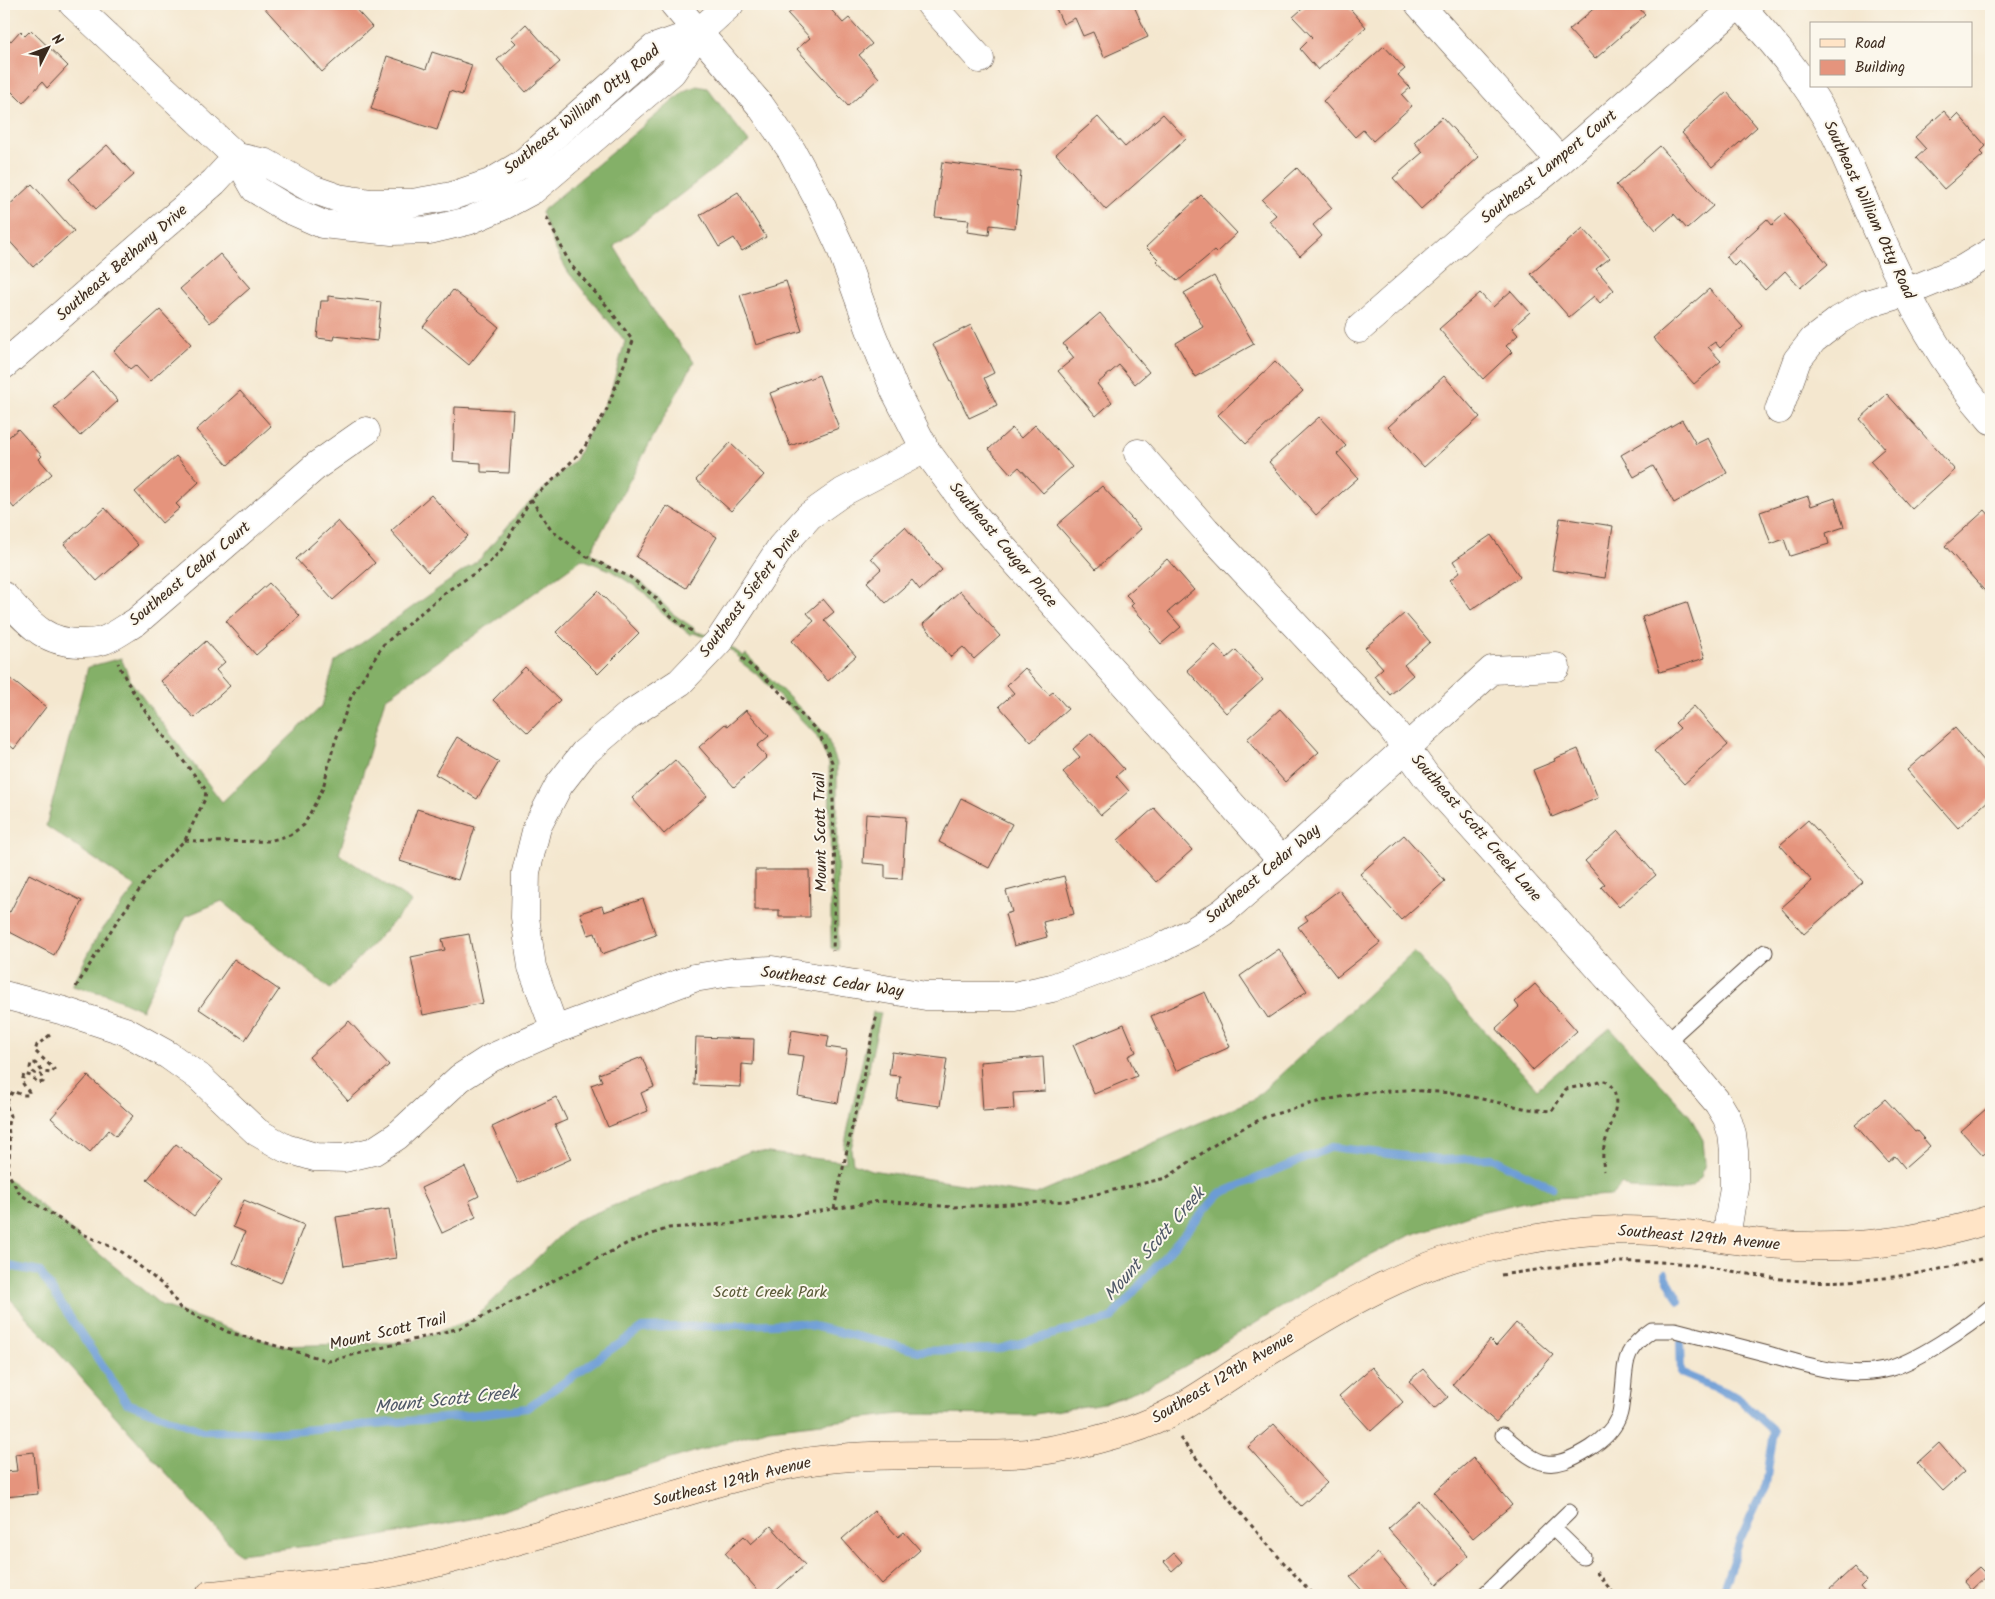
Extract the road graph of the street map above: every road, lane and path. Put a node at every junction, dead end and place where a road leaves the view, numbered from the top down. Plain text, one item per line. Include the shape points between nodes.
1 (73, 4) edge
2 (674, 4) edge
3 (730, 4) edge
4 (930, 4) edge
5 (1419, 4) edge
6 (1739, 4) edge
7 (699, 32) junction
8 (980, 59) dead end
9 (237, 157) junction
10 (1560, 161) junction
11 (542, 206) dead end
12 (1991, 252) edge
13 (1908, 292) junction
14 (1359, 330) dead end
15 (4, 365) edge
16 (1779, 410) dead end
17 (1991, 420) edge
18 (366, 431) dead end
19 (925, 449) junction
20 (1138, 452) dead end
21 (531, 500) junction
22 (4, 596) edge
23 (693, 632) dead end
24 (108, 639) junction
25 (742, 658) dead end
26 (1556, 667) dead end
27 (1406, 748) junction
28 (185, 840) junction
29 (1282, 861) junction
30 (834, 951) dead end
31 (1765, 952) dead end
32 (73, 992) dead end
33 (4, 995) edge
34 (878, 1006) dead end
35 (555, 1030) junction
36 (51, 1035) dead end
37 (1666, 1042) junction
38 (1604, 1171) dead end
39 (834, 1209) junction
40 (1991, 1219) edge
41 (1726, 1238) junction
42 (1991, 1306) edge
43 (1503, 1435) dead end
44 (1180, 1438) dead end
45 (1569, 1512) dead end
46 (1553, 1528) junction
47 (1583, 1557) joint
48 (450, 1587) dead end
49 (336, 1589) edge
50 (210, 1595) edge
51 (428, 1595) edge
52 (1314, 1595) edge
53 (1484, 1595) edge
54 (1615, 1595) edge

1 - 9 street
2 - 7 street, Southeast Cougar Place
3 - 7 street, Southeast William Otty Road
4 - 8 street
5 - 10 street
6 - 10 street, Southeast Lampert Court
6 - 13 street, Southeast William Otty Road via 1794,70 1833,130
7 - 9 street, Southeast William Otty Road via 654,48 522,164 490,183 452,196 412,203 371,203 338,198 312,189 266,163
7 - 19 street, Southeast Cougar Place via 760,105 792,151 840,246 895,391
9 - 15 street, Southeast Bethany Drive via 214,182
10 - 14 street, Southeast Lampert Court via 1530,186 1500,204
11 - 21 path via 570,264 633,341 607,409 584,448
12 - 13 street via 1969,266
13 - 16 street via 1866,304 1813,340 1797,360
13 - 17 street, Southeast William Otty Road via 1924,327 1954,375
18 - 24 street, Southeast Cedar Court via 316,466 136,622
19 - 29 street, Southeast Cougar Place via 973,514
19 - 35 street, Southeast Siefert Drive via 843,492 808,516 781,547 718,641 680,682 629,715 584,753 559,785 537,827 526,872 525,917 532,967
20 - 27 street, Southeast Scott Creek Lane via 1206,530 1360,692
21 - 23 path via 551,530 587,557 630,578 656,598 682,626
21 - 28 path via 502,549 486,566 447,591 383,645 351,697 323,788 304,825 290,835 269,841
22 - 24 street, Southeast Cedar Court via 26,621 47,636 65,643
24 - 28 path via 128,684 206,790 205,800
25 - 30 path, Mount Scott Trail via 819,732 832,762
26 - 27 street, Southeast Cedar Way via 1492,670
27 - 29 street, Southeast Cedar Way
27 - 37 street, Southeast Scott Creek Lane via 1426,776
28 - 32 path via 151,874
29 - 35 street, Southeast Cedar Way via 1223,912 1192,932 1160,948 1052,988 1014,996 926,996 772,970 731,972 694,978
31 - 37 lane
33 - 35 street, Southeast Cedar Way via 125,1031 199,1077 257,1132 285,1148 315,1157 345,1158 374,1151 398,1136 460,1078 491,1058
34 - 39 path
36 - 39 path, Mount Scott Trail via 42,1039 35,1051 54,1069 52,1073 43,1072 31,1063 30,1068 41,1075 43,1082 38,1083 24,1074 22,1082 29,1095 13,1091 6,1103 10,1116 8,1173 20,1194 83,1234 122,1252 168,1289 180,1308 228,1332 329,1360 460,1328 630,1242 670,1228 738,1223
37 - 41 street, Southeast Scott Creek Lane via 1718,1103 1732,1134 1735,1171
38 - 39 path, Mount Scott Trail via 1603,1150 1617,1099 1612,1085 1605,1081 1566,1089 1552,1111 1454,1093 1407,1090 1359,1093 1265,1117 1226,1137 1166,1178 1066,1201 953,1207 880,1201
40 - 41 main road, Southeast 129th Avenue via 1904,1240 1835,1246 1773,1244
41 - 49 main road, Southeast 129th Avenue via 1622,1230 1580,1232 1451,1257 1396,1278 1340,1307 1189,1402 1131,1430 1084,1443 1012,1454 883,1454 799,1463
42 - 43 lane via 1978,1318 1910,1360 1884,1370 1858,1372 1822,1369 1675,1330 1652,1330 1632,1346 1626,1362 1619,1417 1610,1432 1595,1445 1556,1465 1529,1456
44 - 52 path via 1291,1572
45 - 46 lane
46 - 47 lane
46 - 53 lane
47 - 54 path
48 - 51 path
49 - 50 main road, Southeast 129th Avenue

